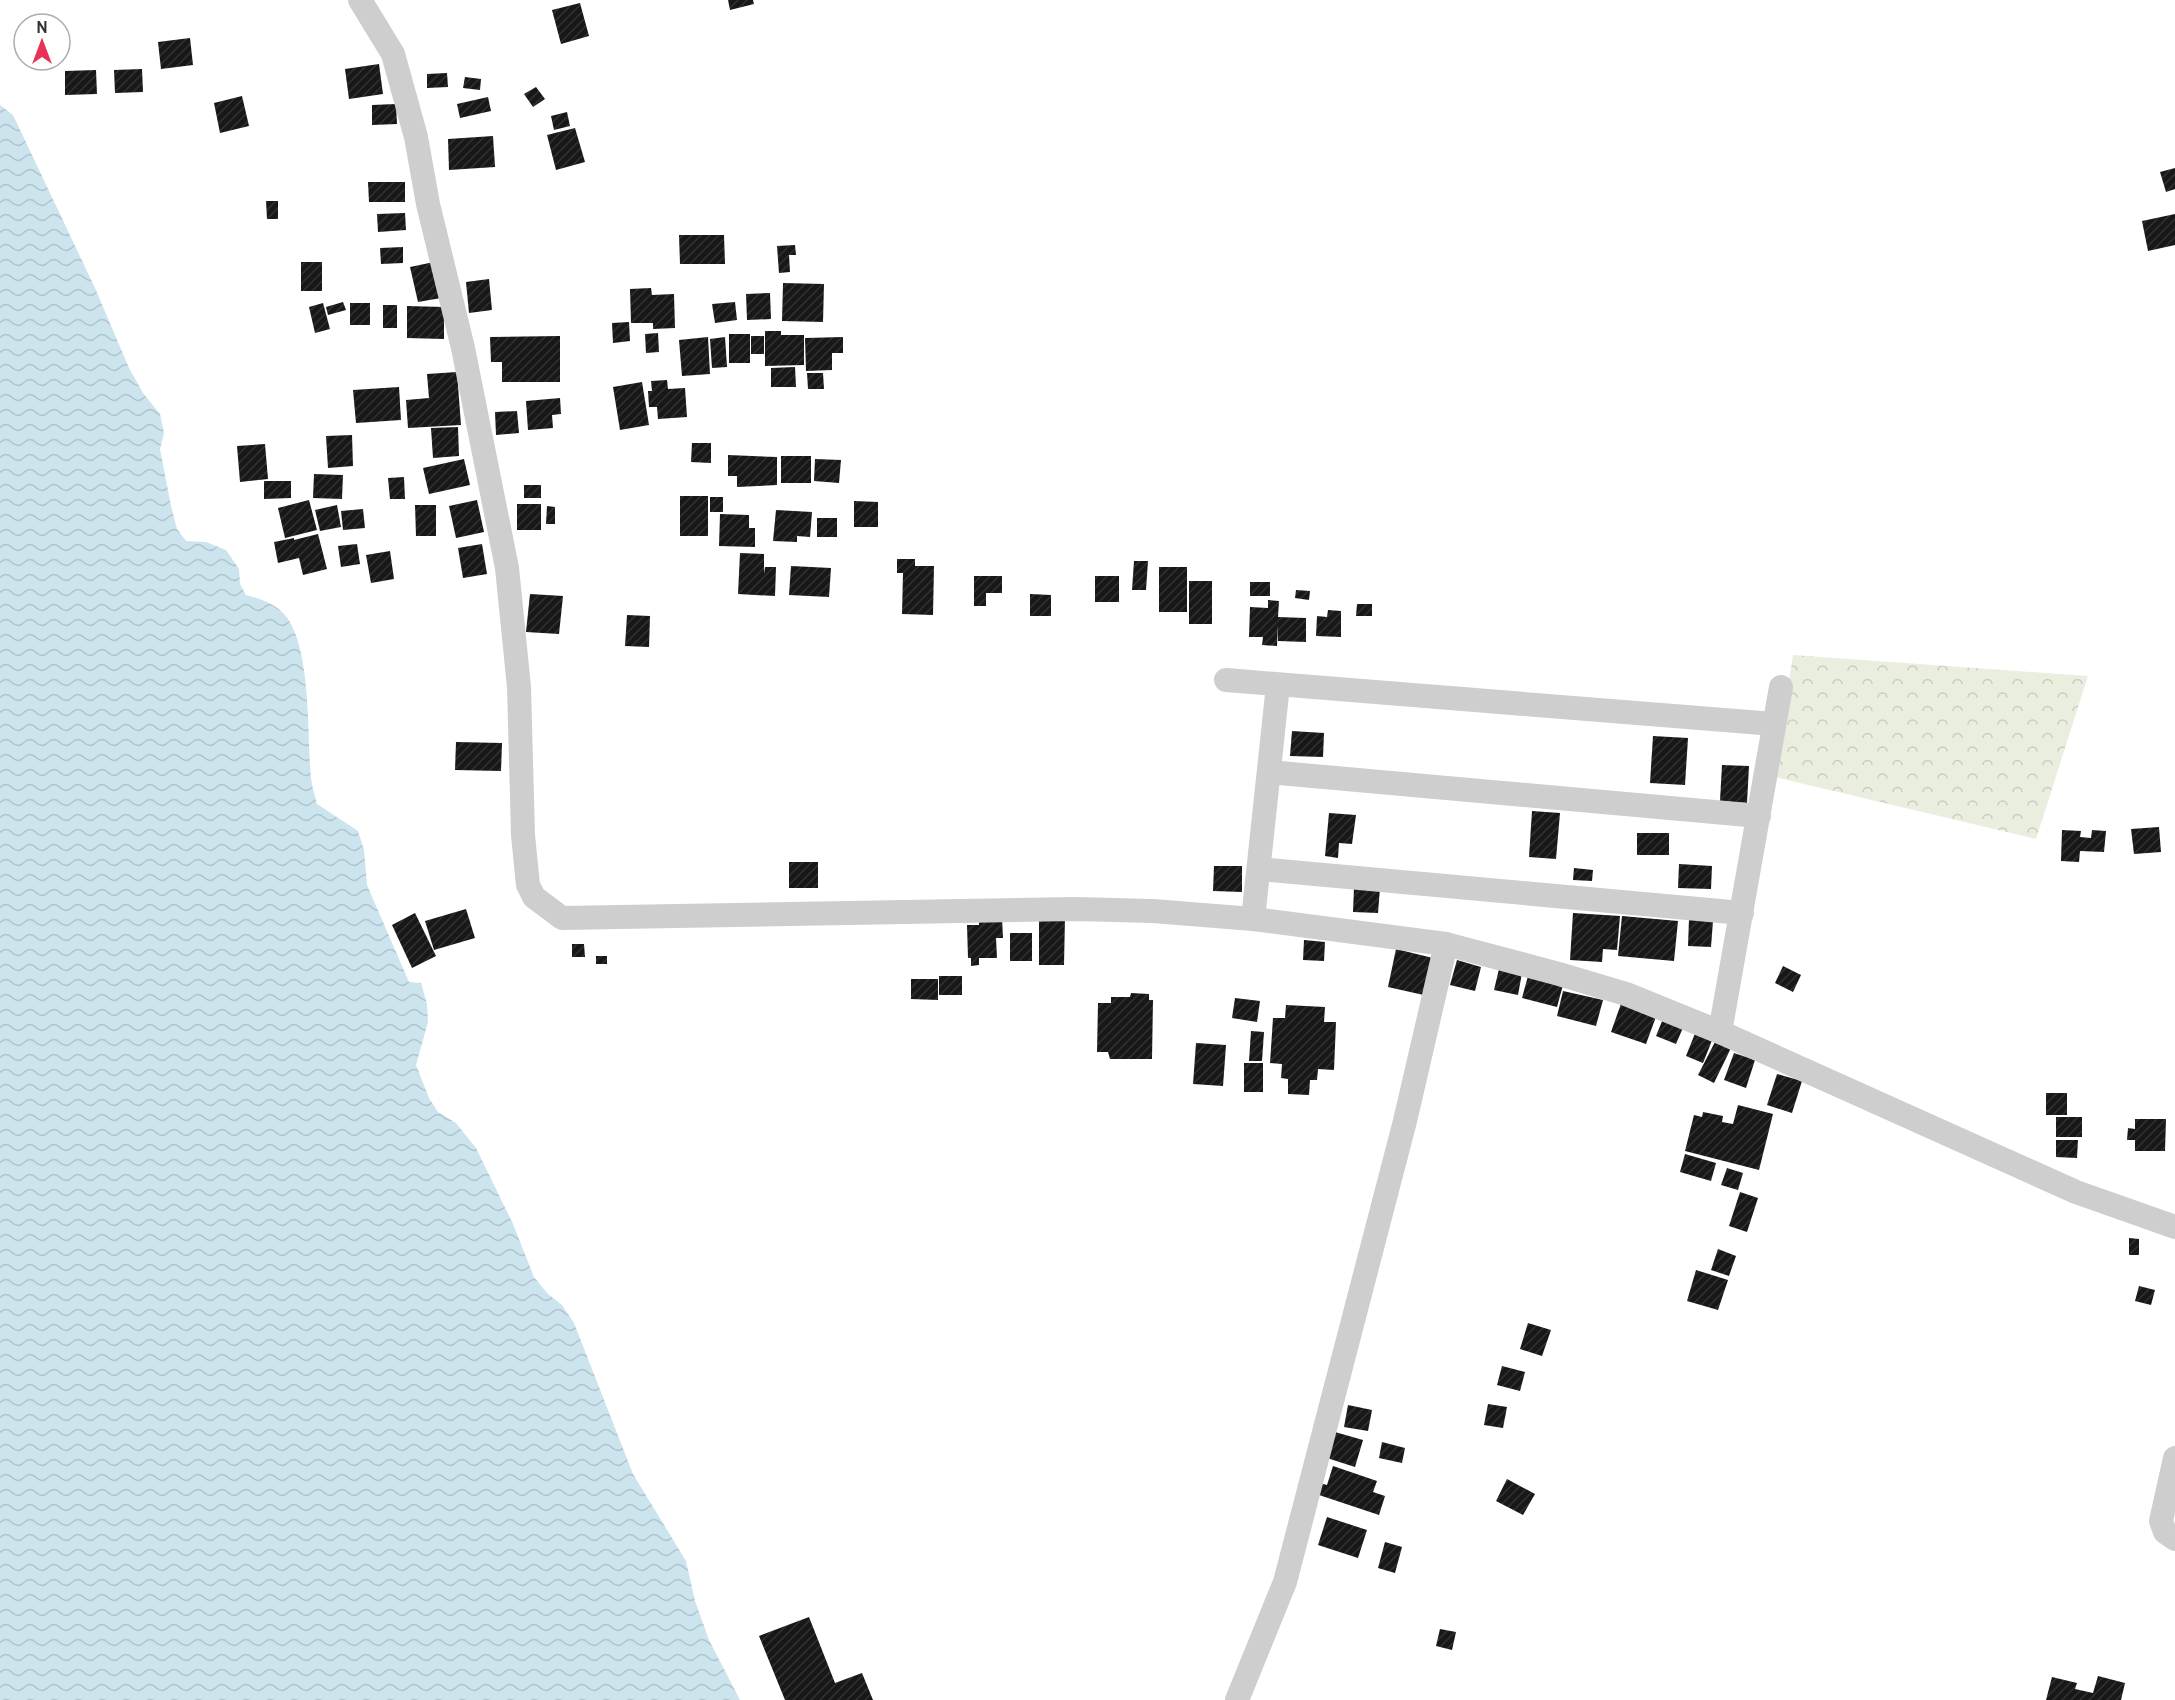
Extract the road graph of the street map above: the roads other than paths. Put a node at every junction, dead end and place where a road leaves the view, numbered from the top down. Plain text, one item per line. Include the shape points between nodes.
1 (360, 0) edge
2 (1226, 681) dead end
3 (1278, 685) junction
4 (1780, 687) dead end
5 (1774, 724) junction
6 (1269, 772) junction
7 (1759, 816) junction
8 (1259, 869) junction
9 (1742, 913) junction
10 (1253, 919) junction
11 (1446, 944) junction
12 (1720, 1032) junction
13 (2175, 1227) edge
14 (2175, 1458) edge
15 (2175, 1539) edge
16 (1237, 1700) edge

1 - 10 street via 393,54 416,137 507,568 519,687 523,835 528,885 534,897 562,918 1075,909
2 - 3 street
3 - 5 street
3 - 6 street
4 - 5 street
5 - 7 street
6 - 7 street
6 - 8 street
7 - 9 street
8 - 9 street
8 - 10 street
9 - 12 street
10 - 11 street
11 - 12 street via 1626,994
11 - 16 street via 1402,1133 1285,1582
12 - 13 street via 2076,1192
14 - 15 street via 2162,1521 2165,1532

